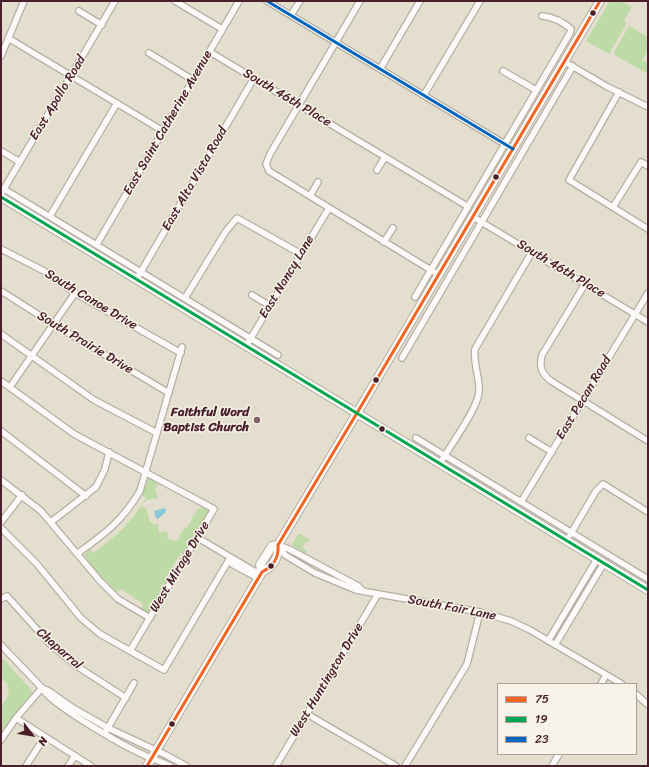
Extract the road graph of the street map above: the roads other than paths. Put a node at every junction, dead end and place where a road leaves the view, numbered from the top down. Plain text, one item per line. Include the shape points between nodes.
1 (24, 1) edge
2 (115, 1) edge
3 (175, 1) edge
4 (239, 1) edge
5 (267, 1) edge
6 (300, 1) edge
7 (360, 1) edge
8 (420, 1) edge
9 (480, 1) edge
10 (600, 1) edge
11 (79, 11) dead end
12 (291, 15) junction
13 (542, 16) dead end
14 (102, 25) junction
15 (222, 30) junction
16 (8, 38) junction
17 (336, 42) junction
18 (210, 52) junction
19 (149, 53) dead end
20 (1, 56) edge
21 (565, 62) junction
22 (573, 66) junction
23 (380, 69) junction
24 (503, 71) dead end
25 (71, 76) junction
26 (254, 78) junction
27 (193, 80) junction
28 (536, 90) junction
29 (619, 92) junction
30 (424, 95) junction
31 (117, 103) junction
32 (299, 105) junction
33 (648, 107) edge
34 (163, 131) junction
35 (505, 144) junction
36 (513, 149) junction
37 (1, 151) edge
38 (385, 157) junction
39 (20, 162) junction
40 (648, 166) edge
41 (377, 170) dead end
42 (318, 182) dead end
43 (2, 191) edge
44 (310, 196) junction
45 (1, 197) edge
46 (467, 206) junction
47 (613, 207) junction
48 (329, 208) junction
49 (50, 216) junction
50 (473, 217) junction
51 (481, 222) junction
52 (393, 228) dead end
53 (648, 229) edge
54 (384, 242) junction
55 (96, 244) junction
56 (1, 249) edge
57 (532, 252) junction
58 (301, 254) junction
59 (431, 270) junction
60 (439, 275) junction
61 (139, 276) junction
62 (585, 284) junction
63 (1, 291) edge
64 (75, 292) junction
65 (648, 294) edge
66 (252, 295) dead end
67 (415, 297) dead end
68 (185, 298) junction
69 (270, 306) junction
70 (635, 314) junction
71 (648, 322) edge
72 (53, 324) junction
73 (1, 334) edge
74 (251, 338) junction
75 (246, 346) junction
76 (32, 354) junction
77 (278, 355) dead end
78 (402, 358) dead end
79 (1, 381) edge
80 (10, 387) junction
81 (170, 393) junction
82 (583, 400) junction
83 (358, 413) junction
84 (1, 431) edge
85 (157, 433) junction
86 (416, 438) dead end
87 (529, 438) dead end
88 (648, 441) edge
89 (109, 452) junction
90 (552, 452) junction
91 (445, 455) junction
92 (440, 463) junction
93 (146, 471) junction
94 (1, 480) edge
95 (22, 496) junction
96 (86, 496) junction
97 (521, 502) junction
98 (648, 512) edge
99 (1, 522) edge
100 (51, 522) junction
101 (1, 528) edge
102 (571, 532) junction
103 (198, 538) junction
104 (566, 540) junction
105 (278, 545) junction
106 (78, 554) junction
107 (230, 558) junction
108 (601, 561) junction
109 (262, 562) junction
110 (246, 566) junction
111 (260, 575) junction
112 (648, 579) edge
113 (648, 590) edge
114 (378, 594) junction
115 (1, 599) edge
116 (480, 612) junction
117 (150, 618) junction
118 (548, 641) junction
119 (1, 645) edge
120 (555, 645) junction
121 (130, 651) junction
122 (606, 675) junction
123 (134, 683) dead end
124 (602, 683) edge
125 (620, 683) edge
126 (42, 688) junction
127 (637, 695) edge
128 (126, 698) junction
129 (648, 705) edge
130 (307, 714) junction
131 (16, 718) junction
132 (107, 730) junction
133 (44, 738) junction
134 (1, 740) edge
135 (154, 754) junction
136 (558, 755) edge
137 (75, 756) junction
138 (26, 766) edge
139 (68, 766) edge
140 (91, 766) edge
141 (147, 766) edge
142 (170, 766) edge
143 (186, 766) edge
144 (276, 766) edge
145 (396, 766) edge
146 (405, 766) edge
147 (552, 766) edge

1 - 16 street
2 - 14 street, East Apollo Road
3 - 15 street
4 - 15 street, East Saint Catherine Avenue
5 - 12 street
6 - 12 street
7 - 17 street
8 - 23 street
9 - 30 street
10 - 21 main road
11 - 14 street
12 - 17 street
13 - 28 street via 552,17 571,30
14 - 25 street, East Apollo Road
15 - 18 street, East Saint Catherine Avenue
16 - 20 street
16 - 25 street
17 - 23 street
17 - 32 street
18 - 26 street, South 46th Place
18 - 27 street, East Saint Catherine Avenue
19 - 27 street
21 - 22 street
21 - 36 main road
22 - 29 street
22 - 51 street
23 - 30 street
24 - 28 street
25 - 31 street
25 - 39 street, East Apollo Road
26 - 32 street, South 46th Place
26 - 61 street, East Alta Vista Road
27 - 34 street, East Saint Catherine Avenue
28 - 35 street
29 - 33 street
29 - 47 street via 569,180
30 - 35 street
31 - 34 street
31 - 49 street
32 - 38 street, South 46th Place
32 - 44 street via 266,164 269,171
34 - 55 street, East Saint Catherine Avenue
35 - 36 street
35 - 46 street
36 - 50 main road
37 - 39 street
38 - 41 street
38 - 46 street, South 46th Place
39 - 43 street, East Apollo Road
40 - 47 street via 641,162
42 - 44 street
43 - 49 street
44 - 48 street
45 - 61 main road
46 - 59 street
47 - 53 street
48 - 54 street
48 - 58 street, East Nancy Lane
49 - 55 street
50 - 51 street, South 46th Place
50 - 60 main road
51 - 57 street, South 46th Place
51 - 78 street
52 - 54 street
54 - 59 street
55 - 61 street
56 - 64 street, South Canoe Drive via 44,271
57 - 62 street, South 46th Place
57 - 91 street via 475,349 474,364 479,388 477,400
58 - 68 street via 237,218 226,231
58 - 69 street, East Nancy Lane
59 - 60 street
59 - 67 street
60 - 83 main road
61 - 68 street
61 - 75 main road
62 - 70 street, South 46th Place
62 - 82 street via 542,354 540,368 546,377
63 - 72 street, South Prairie Drive
64 - 72 street
64 - 81 street, South Canoe Drive via 181,350
65 - 70 street, East Pecan Road
66 - 69 street
68 - 74 street
69 - 74 street, East Nancy Lane
70 - 71 street, South 46th Place
70 - 82 street, East Pecan Road
72 - 76 street
72 - 81 street, South Prairie Drive
73 - 76 street
74 - 75 street, East Nancy Lane
74 - 77 street
75 - 83 main road
76 - 80 street
76 - 85 street via 94,400
79 - 80 street
80 - 89 street via 74,434
81 - 85 street
82 - 88 street
82 - 90 street, East Pecan Road
83 - 92 main road
83 - 105 main road
84 - 96 street
85 - 93 street
86 - 91 street
87 - 90 street
89 - 93 street
89 - 96 street via 105,469 96,487
90 - 97 street, East Pecan Road
91 - 92 street
91 - 97 street
92 - 104 main road
93 - 103 street, West Mirage Drive via 214,510
93 - 106 street via 140,492 129,509 117,523
94 - 95 street
95 - 99 street
95 - 100 street
96 - 100 street
97 - 102 street
98 - 102 street via 603,484 596,490
100 - 106 street
101 - 121 street via 37,564 81,618 100,634
102 - 104 street
102 - 112 street
103 - 107 street
103 - 117 street, West Mirage Drive
104 - 108 main road
105 - 109 main road via 272,546
105 - 111 main road via 279,555 271,567
105 - 114 street, South Fair Lane via 285,555 315,573 348,588
106 - 117 street via 118,599
107 - 110 street
107 - 111 street via 232,564
107 - 121 street via 164,670
108 - 113 main road
108 - 118 street
108 - 120 street
109 - 110 street
109 - 111 main road
110 - 111 street
111 - 135 main road
114 - 116 street, South Fair Lane
114 - 130 street, West Huntington Drive
115 - 128 street, Chaparral via 7,596 50,644 75,665
116 - 118 street, South Fair Lane via 511,621
116 - 146 street via 466,664
117 - 121 street, West Mirage Drive
118 - 120 street, South Fair Lane
119 - 126 street
120 - 122 street, South Fair Lane
122 - 124 street
122 - 125 street, South Fair Lane
123 - 128 street
126 - 131 street
126 - 132 street via 44,694 70,712
127 - 129 street
128 - 132 street
130 - 144 street, West Huntington Drive
130 - 145 street
131 - 133 street
131 - 134 street
132 - 135 street
132 - 135 street via 128,747
133 - 137 street
133 - 138 street
135 - 141 main road
135 - 142 street
135 - 143 street
136 - 147 street
137 - 139 street
137 - 140 street

